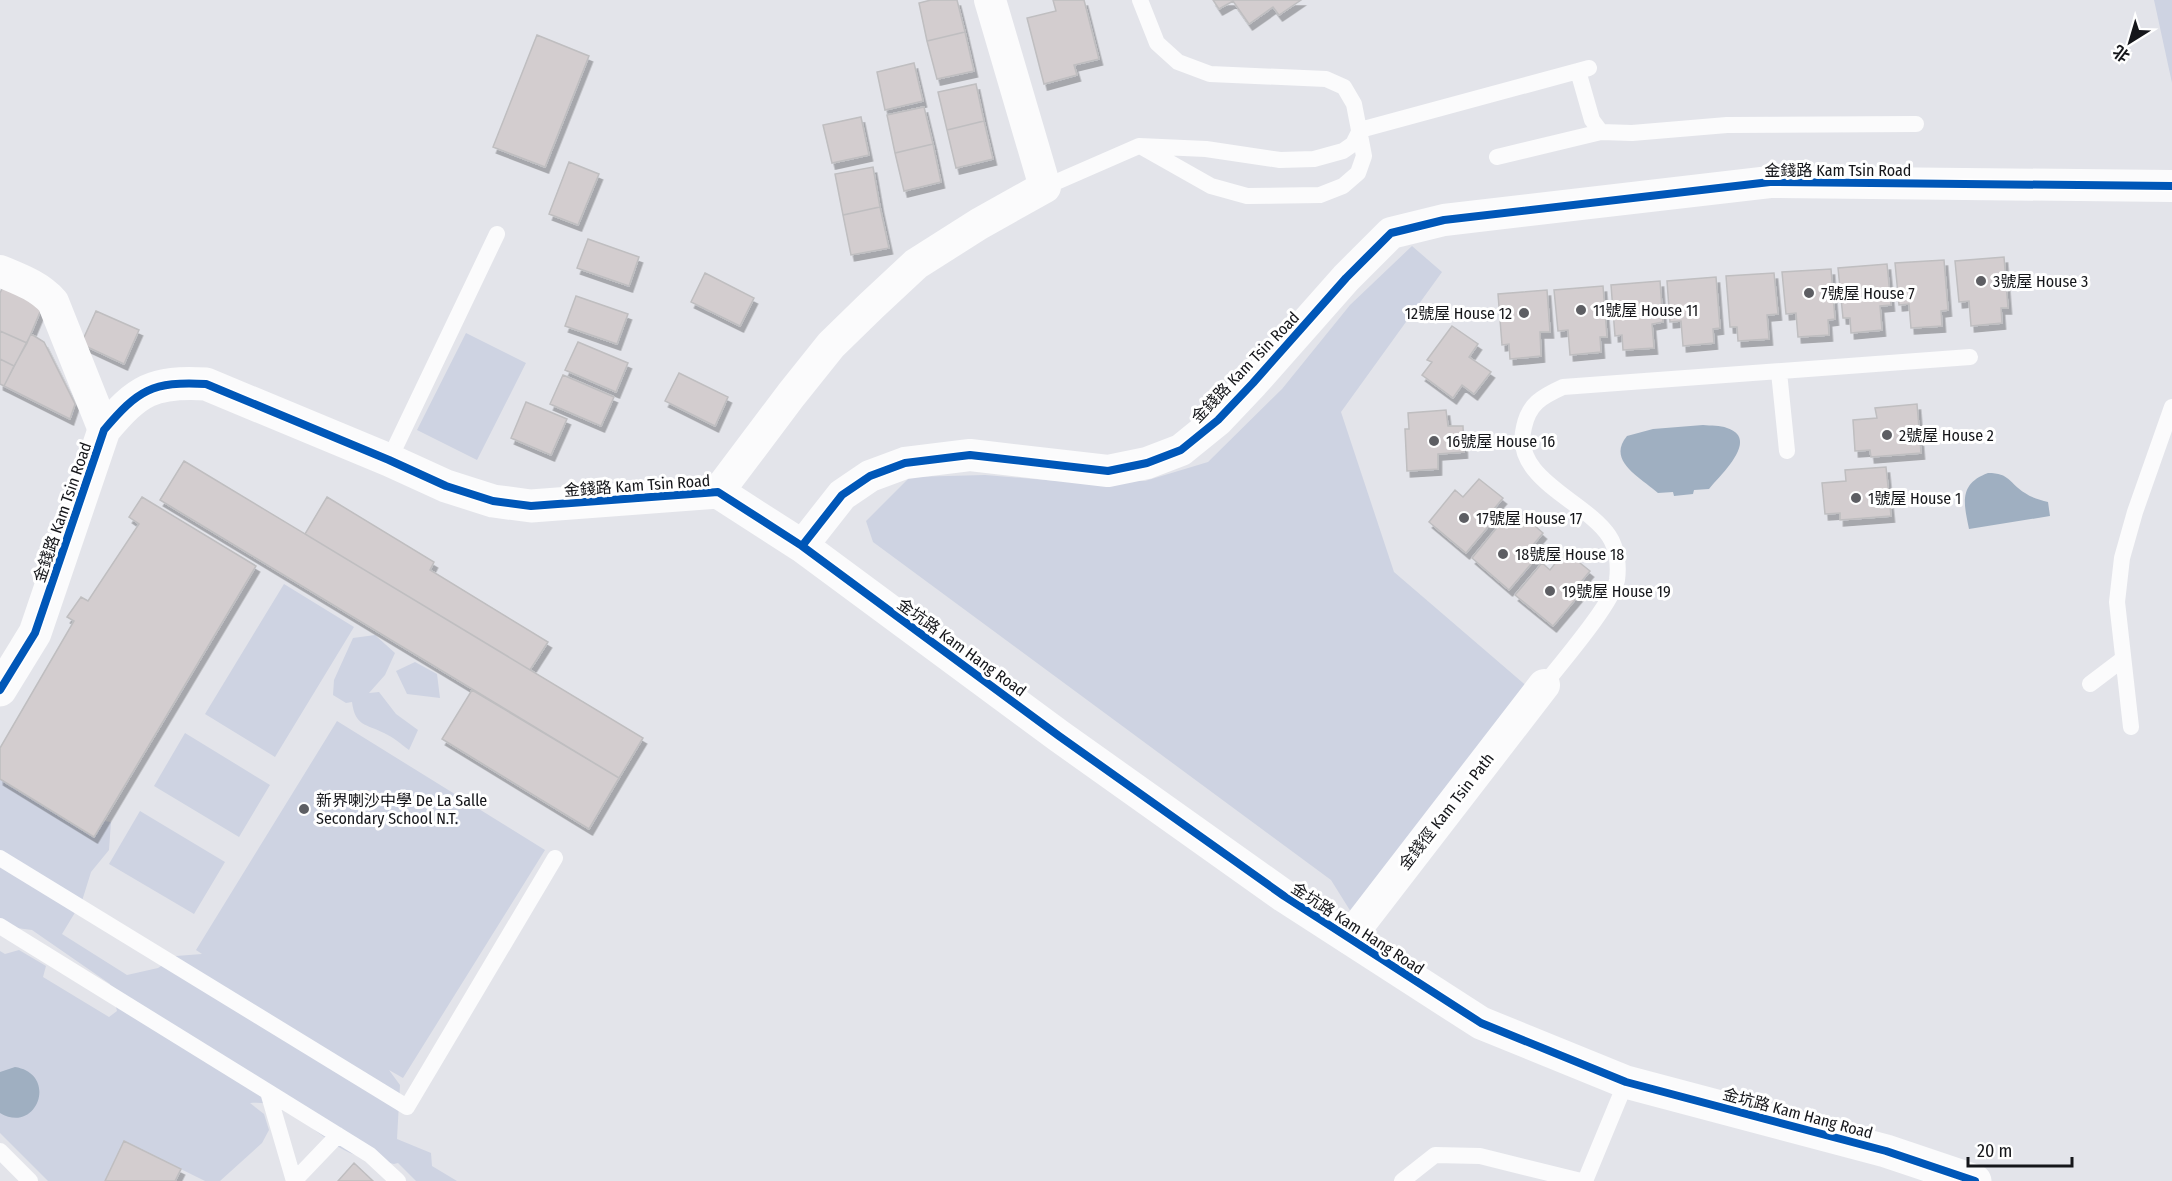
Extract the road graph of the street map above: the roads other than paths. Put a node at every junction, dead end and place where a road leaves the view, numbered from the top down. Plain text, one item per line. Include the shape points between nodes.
1 (990, 0) edge
2 (1140, 0) edge
3 (1916, 124) dead end
4 (1360, 130) junction
5 (1601, 132) junction
6 (1138, 146) junction
7 (1497, 157) dead end
8 (2172, 186) edge
9 (1045, 187) junction
10 (497, 234) dead end
11 (0, 271) edge
12 (1971, 357) dead end
13 (1779, 372) junction
14 (2172, 407) edge
15 (104, 430) junction
16 (1787, 451) dead end
17 (389, 460) junction
18 (718, 492) junction
19 (802, 546) junction
20 (2123, 659) junction
21 (2090, 684) dead end
22 (1544, 685) joint
23 (0, 690) edge
24 (2131, 727) dead end
25 (0, 858) edge
26 (555, 858) dead end
27 (0, 926) edge
28 (1349, 938) junction
29 (1626, 1082) junction
30 (268, 1092) junction
31 (338, 1135) junction
32 (0, 1151) edge
33 (30, 1181) edge
34 (294, 1181) edge
35 (398, 1181) edge
36 (1402, 1181) edge
37 (1581, 1181) edge
38 (1585, 1181) edge
39 (1975, 1181) edge

1 - 9 street
2 - 4 lane via 1157,43 1178,62 1210,74 1326,79 1344,87 1354,104
3 - 5 lane via 1726,125
4 - 5 lane via 1584,70 1592,120
4 - 6 lane via 1353,144 1343,151 1314,159 1280,160 1206,149
4 - 6 lane via 1364,156 1358,173 1343,186 1320,195 1247,196 1211,186
5 - 7 lane
6 - 9 lane
8 - 19 street, 金錢路 Kam Tsin Road via 1770,182 1444,220 1391,233 1225,413 1181,450 1147,463 1108,471 970,455 905,463 870,476 842,495
9 - 18 street via 916,264 878,299 831,345
10 - 17 lane
11 - 15 street via 46,293 53,302
12 - 13 lane
13 - 16 lane
13 - 22 lane via 1563,387 1542,396 1527,415 1521,438 1526,460 1541,478 1610,537 1617,559 1617,582 1607,603
14 - 20 lane via 2122,558 2118,602
15 - 17 street, 金錢路 Kam Tsin Road via 142,392 175,382 206,384
15 - 23 street, 金錢路 Kam Tsin Road via 35,633
17 - 18 street, 金錢路 Kam Tsin Road via 483,498 531,506
18 - 19 street, 金錢路 Kam Tsin Road
19 - 28 street, 金坑路 Kam Hang Road via 1059,736
20 - 21 lane
20 - 24 lane
22 - 28 street, 金錢徑 Kam Tsin Path
25 - 26 lane via 407,1107
27 - 30 lane
28 - 29 street, 金坑路 Kam Hang Road via 1481,1023
29 - 38 lane
29 - 39 street, 金坑路 Kam Hang Road via 1886,1150
30 - 31 lane
30 - 34 lane
31 - 34 lane
31 - 35 lane via 370,1155
32 - 33 lane
36 - 37 lane via 1435,1155 1480,1156

